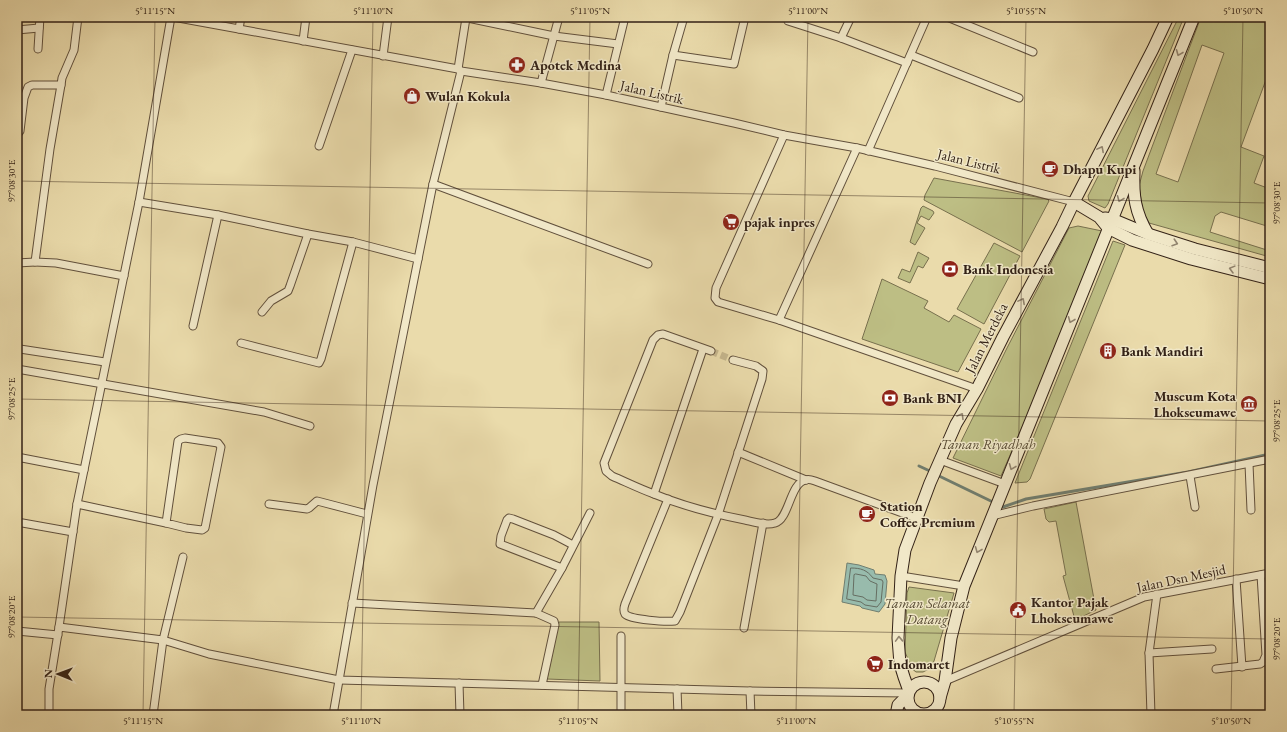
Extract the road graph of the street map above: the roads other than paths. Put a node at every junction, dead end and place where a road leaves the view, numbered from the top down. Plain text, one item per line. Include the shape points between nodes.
1 (40, 17) edge
2 (78, 17) edge
3 (172, 17) edge
4 (241, 17) edge
5 (306, 17) edge
6 (388, 17) edge
7 (465, 17) edge
8 (559, 17) edge
9 (625, 17) edge
10 (684, 17) edge
11 (745, 17) edge
12 (851, 17) edge
13 (927, 17) edge
14 (947, 17) edge
15 (1168, 17) edge
16 (1194, 17) edge
17 (788, 21) dead end
18 (39, 28) junction
19 (239, 29) junction
20 (17, 30) edge
21 (554, 36) junction
22 (841, 38) junction
23 (303, 41) junction
24 (618, 44) junction
25 (38, 49) dead end
26 (352, 50) junction
27 (1033, 52) dead end
28 (673, 55) junction
29 (911, 55) junction
30 (382, 56) junction
31 (907, 63) junction
32 (460, 70) junction
33 (541, 83) junction
34 (61, 85) junction
35 (606, 95) junction
36 (1019, 98) dead end
37 (661, 107) junction
38 (17, 135) edge
39 (784, 135) junction
40 (319, 146) dead end
41 (857, 148) junction
42 (868, 151) junction
43 (1135, 162) junction
44 (433, 184) junction
45 (140, 202) junction
46 (1074, 202) junction
47 (218, 215) junction
48 (1110, 224) junction
49 (308, 234) junction
50 (1148, 234) junction
51 (353, 242) junction
52 (418, 259) junction
53 (35, 262) junction
54 (17, 263) edge
55 (648, 264) dead end
56 (1270, 268) edge
57 (124, 276) junction
58 (1270, 279) edge
59 (262, 312) dead end
60 (779, 320) junction
61 (193, 326) dead end
62 (241, 343) dead end
63 (20, 349) dead end
64 (733, 360) tunnel mouth
65 (106, 362) junction
66 (17, 369) edge
67 (101, 384) junction
68 (977, 389) junction
69 (310, 426) dead end
70 (738, 452) junction
71 (17, 457) edge
72 (1270, 459) edge
73 (939, 462) junction
74 (1249, 464) junction
75 (84, 470) junction
76 (1190, 476) junction
77 (806, 480) junction
78 (1004, 487) junction
79 (654, 494) junction
80 (668, 499) junction
81 (77, 504) junction
82 (269, 504) dead end
83 (1195, 507) dead end
84 (1251, 510) dead end
85 (590, 513) dead end
86 (367, 514) junction
87 (718, 514) junction
88 (993, 515) junction
89 (916, 518) junction
90 (17, 522) edge
91 (166, 523) junction
92 (763, 524) junction
93 (73, 532) junction
94 (573, 545) junction
95 (183, 557) dead end
96 (562, 568) junction
97 (1270, 573) edge
98 (1261, 575) junction
99 (901, 576) junction
100 (1236, 579) junction
101 (964, 586) junction
102 (1157, 594) junction
103 (352, 603) junction
104 (536, 613) junction
105 (59, 627) junction
106 (744, 628) dead end
107 (17, 631) edge
108 (58, 635) junction
109 (621, 636) dead end
110 (163, 640) junction
111 (1212, 649) dead end
112 (1150, 653) junction
113 (1242, 667) junction
114 (1216, 669) dead end
115 (339, 680) junction
116 (945, 681) junction
117 (458, 683) junction
118 (542, 685) junction
119 (621, 687) junction
120 (677, 688) junction
121 (750, 691) junction
122 (909, 700) edge
123 (940, 706) edge
124 (49, 715) edge
125 (152, 715) edge
126 (333, 715) edge
127 (460, 715) edge
128 (621, 715) edge
129 (678, 715) edge
130 (751, 715) edge
131 (896, 715) edge
132 (1151, 715) edge

1 - 18 street
2 - 34 street via 74,50
3 - 19 street, Jalan Listrik
3 - 45 street
4 - 19 street
5 - 23 street
6 - 30 street
7 - 21 street
7 - 32 street
8 - 21 street
9 - 24 street
10 - 28 street
11 - 28 street via 734,64
12 - 22 street
13 - 29 street
14 - 27 street
46 -> 15 main road, Jalan Merdeka
16 -> 43 main road
17 - 22 street
18 - 20 street
18 - 25 street
19 - 23 street, Jalan Listrik
21 - 24 street
21 - 33 street
22 - 31 street
23 - 26 street, Jalan Listrik
24 - 35 street
26 - 30 street, Jalan Listrik
26 - 40 street
28 - 37 street
29 - 31 street
29 - 36 street
30 - 32 street, Jalan Listrik
31 - 42 street
32 - 33 street, Jalan Listrik
32 - 44 street
33 - 35 street, Jalan Listrik
34 - 38 street via 28,87 20,131
34 - 53 street
35 - 37 street, Jalan Listrik
37 - 39 street, Jalan Listrik
39 - 41 street, Jalan Listrik
39 - 60 street via 714,294 718,302
41 - 42 street, Jalan Listrik
41 - 60 street
42 - 46 street, Jalan Listrik
43 -> 48 main road
43 - 50 main road via 1136,206
44 - 52 street
44 - 55 street
45 - 47 street
45 - 57 street
46 - 48 main road
68 -> 46 main road, Jalan Merdeka
47 - 49 street
47 - 61 street
48 - 50 main road
58 -> 48 main road via 1145,245 1132,240
48 -> 78 main road
49 - 51 street
49 - 59 street via 288,291 271,301
50 -> 56 main road
51 - 52 street
51 - 62 street via 319,363
52 - 86 street
53 - 54 street
53 - 57 street via 56,263
57 - 65 street
60 - 68 street
63 - 65 street
64 - 70 street via 756,366 763,371
65 - 67 street
66 - 67 street
67 - 69 street via 264,412
67 - 75 street
73 -> 68 main road, Jalan Merdeka via 956,424
70 - 77 street
70 - 87 street
71 - 75 street
72 - 74 street
73 - 78 street
73 - 89 main road, Jalan Merdeka
74 - 76 street
74 - 84 street
75 - 81 street
76 - 83 street
76 - 88 street
77 - 89 street
77 - 92 street via 796,486 779,521
78 - 88 main road
79 - 79 street via 612,476 606,471 604,463 653,340 664,334 707,350
79 - 80 street
80 - 87 street
80 - 87 street via 625,604 624,611 628,616 645,620 675,621
81 - 91 street
81 - 93 street
82 - 86 street via 307,509 317,501
85 - 94 street
86 - 103 street
87 - 92 street
88 -> 101 main road
89 - 99 main road, Jalan Merdeka via 905,550
90 - 93 street
91 - 91 street via 186,528 205,528 221,450 218,443 184,438 178,441
92 - 106 street
93 - 105 street
94 - 96 street
94 - 96 street via 513,519 507,520 500,544
95 - 110 street
96 - 104 street
97 - 98 street, Jalan Dsn Mesjid
98 - 100 street, Jalan Dsn Mesjid
98 - 113 street via 1266,655 1260,664
99 - 101 street
122 -> 99 main road, Jalan Merdeka via 900,664 898,638
100 - 102 street, Jalan Dsn Mesjid
100 - 113 street
101 - 116 main road via 951,638
102 - 112 street
102 - 116 street, Jalan Dsn Mesjid via 1144,597
103 - 104 street
103 - 115 street
104 - 118 street via 554,621 555,625
105 - 108 street
105 - 110 street
107 - 108 street
108 - 124 street via 48,688
109 - 119 street
110 - 115 street via 209,654
110 - 125 street
111 - 112 street
112 - 132 street
113 - 114 street
115 - 117 street
115 - 126 street
116 - 123 main road
117 - 118 street
117 - 127 street
118 - 119 street
119 - 120 street
119 - 128 street
120 - 121 street
120 - 129 street
121 - 122 street
121 - 130 street
122 - 123 main road via 912,710 916,713 927,715
122 - 123 main road via 912,687 925,682 938,689
122 - 131 main road via 898,705

